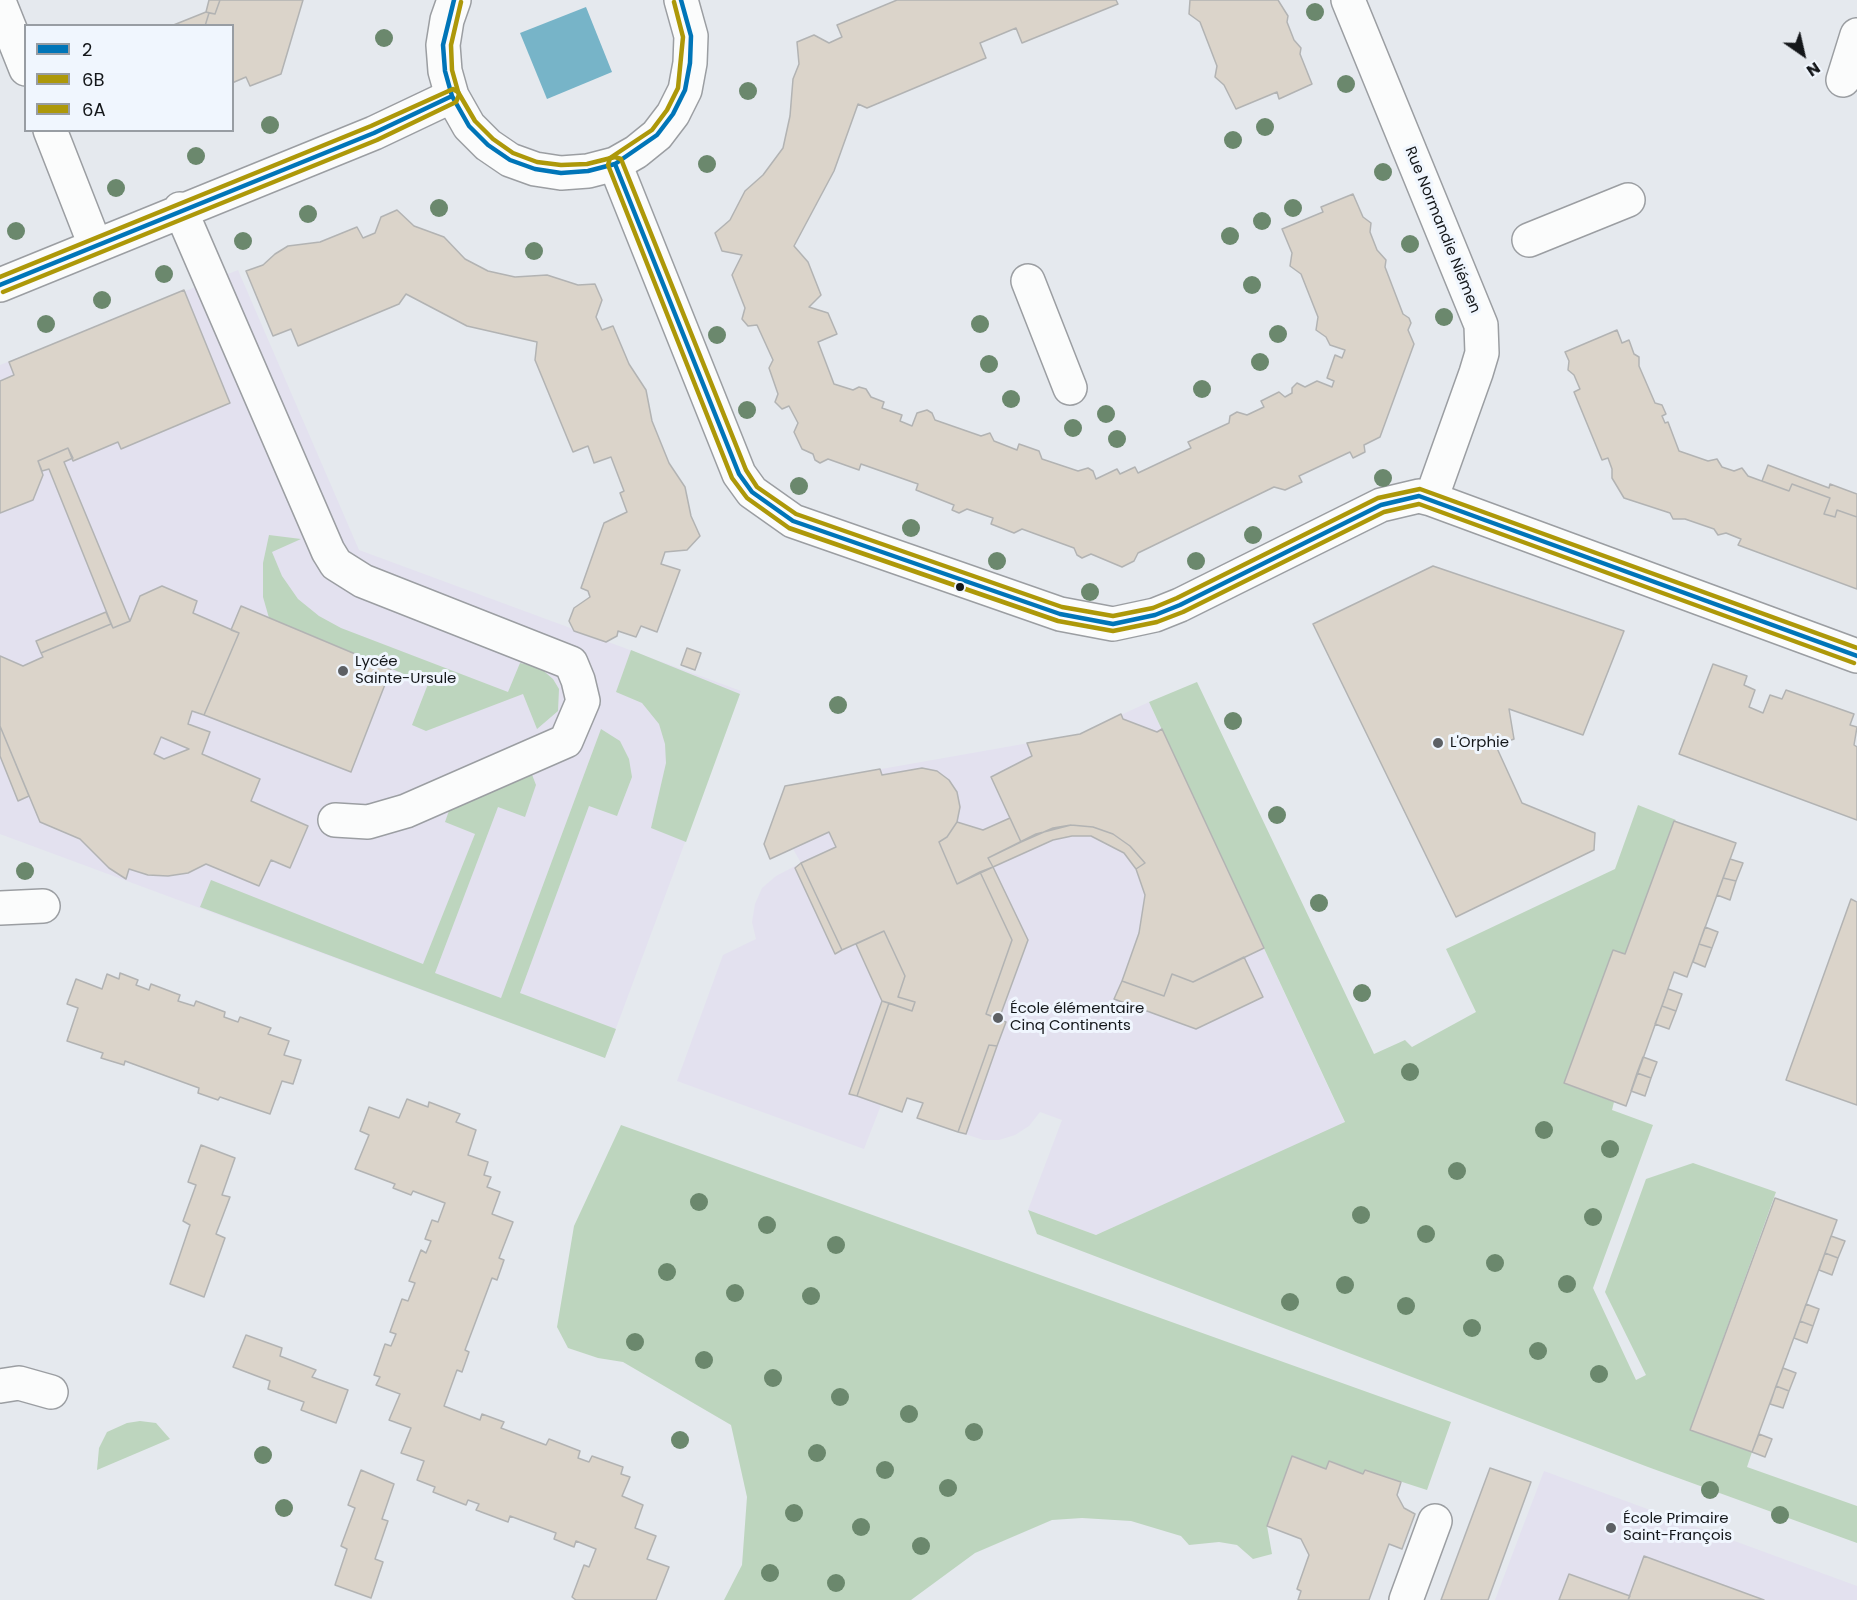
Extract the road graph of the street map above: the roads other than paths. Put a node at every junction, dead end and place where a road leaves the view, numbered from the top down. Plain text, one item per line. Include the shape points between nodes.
1 (454, 0) edge
2 (1348, 0) edge
3 (685, 1) edge
4 (0, 4) edge
5 (1857, 35) edge
6 (24, 64) edge
7 (1843, 80) dead end
8 (452, 96) junction
9 (51, 132) edge
10 (615, 164) junction
11 (1628, 200) dead end
12 (180, 209) junction
13 (1529, 240) dead end
14 (95, 245) junction
15 (1028, 281) dead end
16 (0, 285) edge
17 (1070, 388) dead end
18 (1431, 499) junction
19 (1857, 656) edge
20 (335, 820) dead end
21 (43, 906) dead end
22 (0, 908) edge
23 (0, 1386) edge
24 (51, 1392) dead end
25 (1435, 1521) dead end
26 (1406, 1600) edge

1 - 8 street via 443,45
2 - 18 street, Rue Normandie Niémen via 1481,325 1482,353
3 - 10 street via 691,36 685,90 657,135
4 - 6 street
5 - 7 street
8 - 10 street via 469,126 510,160 561,173
8 - 12 street via 374,133
9 - 14 street
10 - 18 street via 739,474 752,492 793,521 1060,614 1113,624 1180,605 1381,505 1419,496
11 - 13 street
12 - 14 street
12 - 20 street via 336,564 363,580 571,663 578,680 583,701 566,741 406,811 368,822
14 - 16 street
15 - 17 street
18 - 19 street
21 - 22 street
23 - 24 street via 19,1383
25 - 26 street

